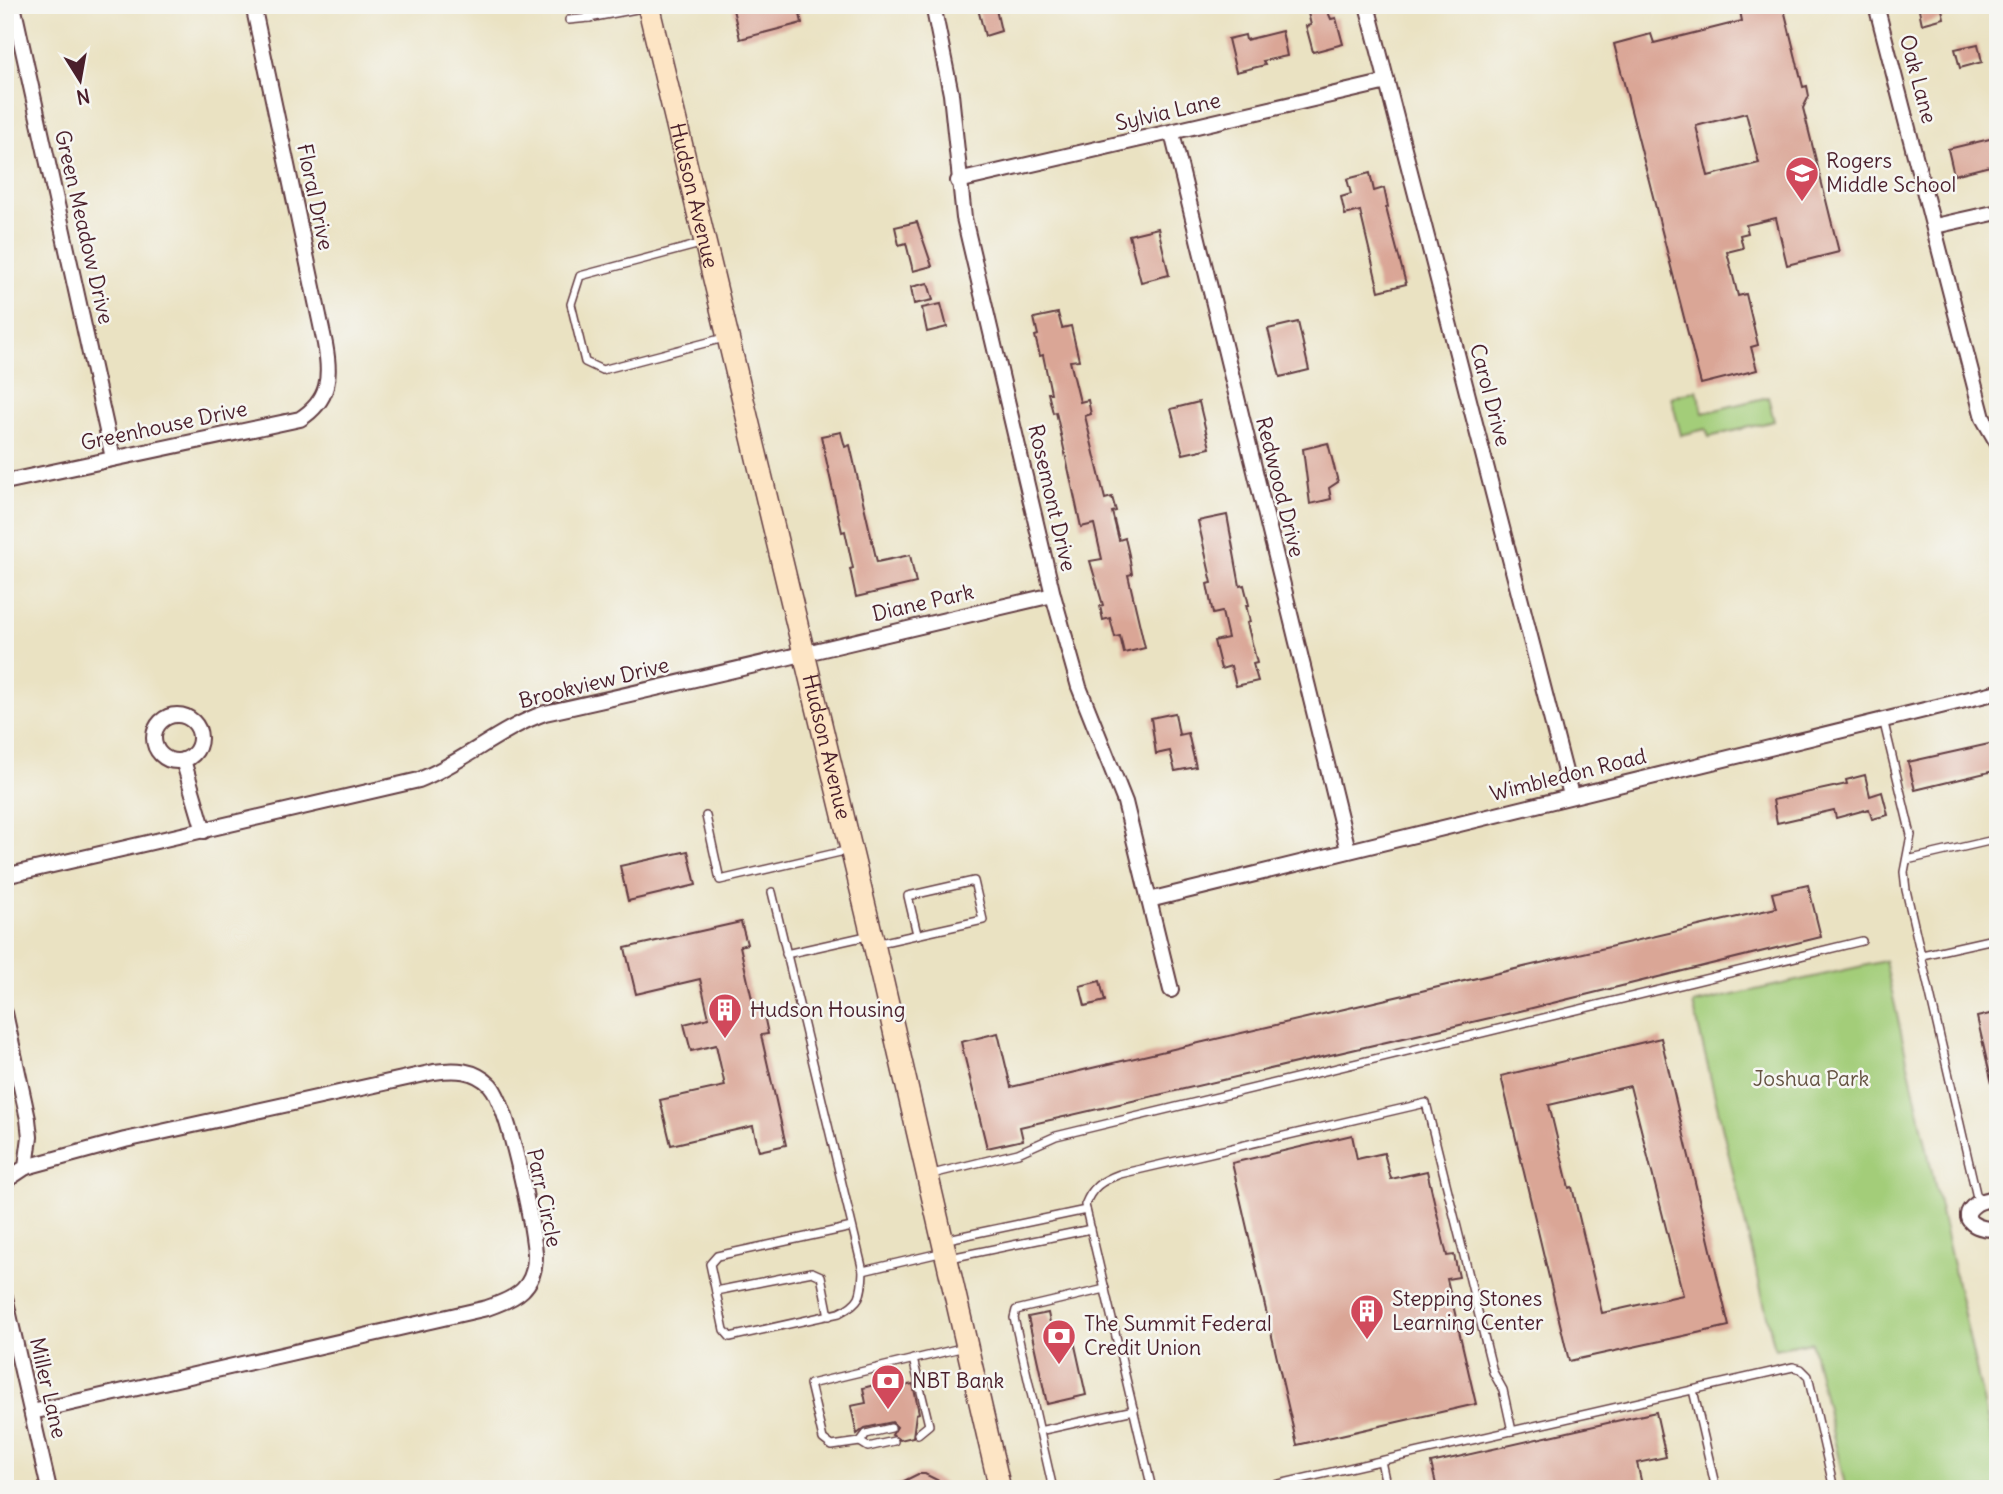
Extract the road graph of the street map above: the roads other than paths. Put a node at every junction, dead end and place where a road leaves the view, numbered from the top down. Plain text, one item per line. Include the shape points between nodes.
1 (13, 5) edge
2 (253, 5) edge
3 (586, 5) edge
4 (615, 5) edge
5 (933, 5) edge
6 (1367, 5) edge
7 (1876, 5) edge
8 (648, 6) edge
9 (617, 15) junction
10 (589, 18) junction
11 (569, 20) dead end
12 (1387, 82) junction
13 (1172, 133) junction
14 (958, 181) junction
15 (1998, 212) edge
16 (1935, 226) junction
17 (705, 243) junction
18 (727, 337) junction
19 (324, 398) joint
20 (1998, 444) edge
21 (113, 458) junction
22 (5, 482) edge
23 (1053, 595) junction
24 (803, 655) junction
25 (1998, 692) edge
26 (1883, 718) junction
27 (183, 760) dead end
28 (1572, 795) junction
29 (706, 816) dead end
30 (204, 831) junction
31 (1998, 839) edge
32 (849, 850) junction
33 (1348, 850) junction
34 (1907, 860) junction
35 (5, 876) edge
36 (772, 892) dead end
37 (1149, 900) junction
38 (916, 934) junction
39 (1998, 938) edge
40 (873, 939) junction
41 (1862, 941) dead end
42 (786, 954) junction
43 (1922, 955) junction
44 (1171, 990) dead end
45 (5, 1013) edge
46 (26, 1167) junction
47 (928, 1175) junction
48 (5, 1181) edge
49 (1998, 1198) edge
50 (1978, 1202) junction
51 (1086, 1210) junction
52 (852, 1227) junction
53 (1998, 1228) edge
54 (1091, 1229) junction
55 (944, 1250) junction
56 (863, 1271) junction
57 (1105, 1289) junction
58 (716, 1291) junction
59 (5, 1297) edge
60 (829, 1315) junction
61 (966, 1346) junction
62 (913, 1359) junction
63 (1693, 1390) junction
64 (1134, 1410) junction
65 (32, 1412) junction
66 (915, 1423) dead end
67 (923, 1426) junction
68 (891, 1428) dead end
69 (1039, 1431) junction
70 (1512, 1431) junction
71 (918, 1434) dead end
72 (894, 1441) dead end
73 (860, 1442) junction
74 (1381, 1461) junction
75 (49, 1489) edge
76 (1000, 1489) edge
77 (1053, 1489) edge
78 (1152, 1489) edge
79 (1257, 1489) edge
80 (1387, 1489) edge
81 (1716, 1489) edge
82 (1834, 1489) edge

1 - 21 street, Green Meadow Drive
2 - 19 street, Floral Drive via 325,344 329,380
3 - 10 lane
4 - 9 lane
5 - 14 street, Rosemont Drive via 951,94
6 - 12 street, Carol Drive
7 - 16 street, Oak Lane
8 - 9 lane
8 - 17 main road, Hudson Avenue
9 - 10 lane
10 - 11 lane
12 - 13 street, Sylvia Lane
12 - 28 street, Carol Drive
13 - 14 street, Sylvia Lane
13 - 33 street, Redwood Drive
14 - 23 street, Rosemont Drive
15 - 16 street
16 - 20 street, Oak Lane via 1983,418
17 - 18 main road, Hudson Avenue
17 - 18 lane via 580,276 571,304 586,362 602,370
18 - 24 main road, Hudson Avenue
19 - 21 street, Greenhouse Drive via 300,419
21 - 22 street, Greenhouse Drive
23 - 24 street, Diane Park
23 - 37 street, Rosemont Drive via 1079,687 1125,803
24 - 30 street, Brookview Drive via 545,713 419,780
24 - 32 main road, Hudson Avenue
25 - 26 street, Wimbledon Road
26 - 28 street, Wimbledon Road
26 - 34 lane via 1911,835
27 - 30 street
28 - 33 street, Wimbledon Road
29 - 32 lane via 720,880
30 - 35 street, Brookview Drive
31 - 34 lane
32 - 40 main road, Hudson Avenue
33 - 37 street, Wimbledon Road
34 - 43 lane via 1906,890
36 - 42 lane
37 - 44 street, Rosemont Drive
38 - 38 lane via 983,920 974,881 908,896
38 - 40 lane
39 - 43 lane
40 - 42 lane
40 - 47 main road, Hudson Avenue
41 - 47 lane via 1056,1136 1018,1153
42 - 52 lane
43 - 50 lane
45 - 46 street via 28,1119
46 - 48 street
46 - 65 street, Parr Circle via 152,1134 434,1072 465,1071 489,1085 503,1111 536,1260 524,1291 487,1308
47 - 55 main road, Hudson Avenue
49 - 50 street
50 - 53 street via 1971,1209 1972,1225 1980,1230
51 - 54 lane
51 - 55 lane
51 - 70 lane via 1091,1190 1119,1174 1426,1103
52 - 56 lane
52 - 58 lane via 717,1256 710,1264
54 - 55 lane
54 - 57 lane
55 - 56 lane
55 - 61 main road, Hudson Avenue
56 - 60 lane via 862,1292 855,1306
57 - 64 lane
57 - 69 lane via 1016,1310
58 - 60 lane via 811,1272 821,1276
58 - 60 lane via 724,1330 730,1337
59 - 65 street, Miller Lane
61 - 62 lane
61 - 76 main road, Hudson Avenue
62 - 67 lane via 929,1425
62 - 73 lane via 810,1384 822,1439 837,1447
63 - 70 lane
63 - 81 lane
63 - 82 lane via 1801,1369 1808,1376
64 - 69 lane
64 - 78 lane
65 - 75 street, Miller Lane
66 - 67 lane
67 - 71 lane
68 - 73 lane via 866,1434
69 - 77 lane
70 - 74 lane
72 - 73 lane via 868,1447
74 - 79 lane
74 - 80 lane

